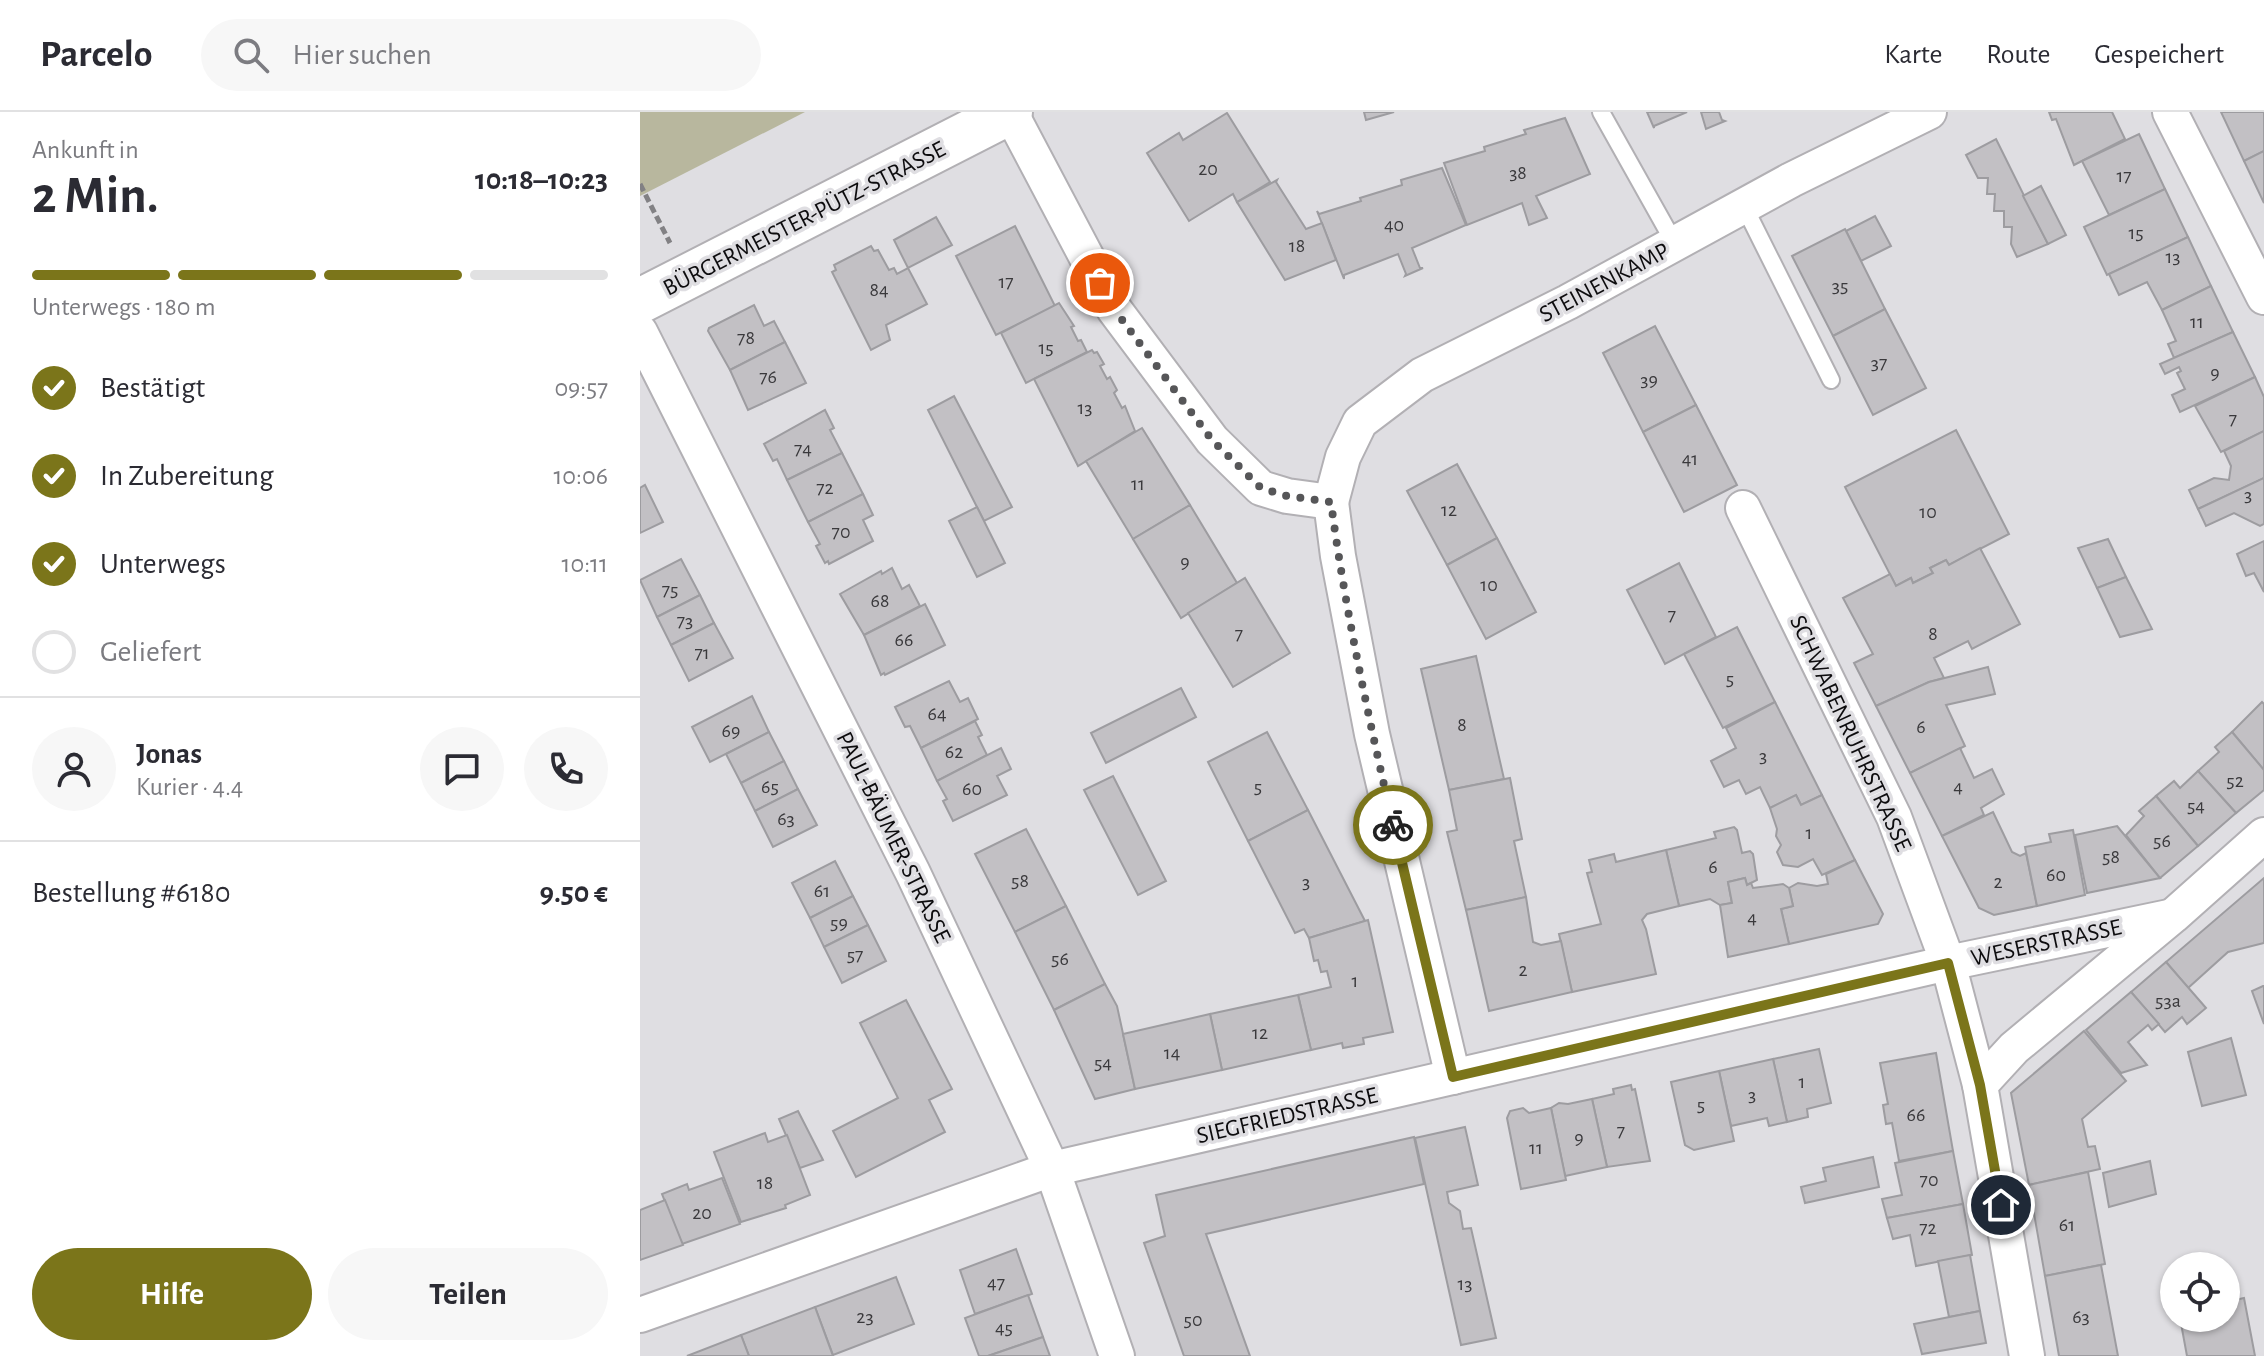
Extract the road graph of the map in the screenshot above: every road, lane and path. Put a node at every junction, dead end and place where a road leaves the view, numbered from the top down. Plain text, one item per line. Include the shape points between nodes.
1 (1010, 112) edge
2 (1601, 112) edge
3 (1929, 112) edge
4 (2170, 112) edge
5 (640, 184) edge
6 (1744, 206) junction
7 (662, 227) dead end
8 (1675, 244) junction
9 (2264, 297) edge
10 (640, 301) edge
11 (640, 332) edge
12 (1831, 380) dead end
13 (1331, 502) junction
14 (1743, 508) dead end
15 (2264, 835) edge
16 (2173, 916) junction
17 (1948, 963) junction
18 (1453, 1077) junction
19 (1980, 1085) junction
20 (1052, 1169) junction
21 (640, 1315) edge
22 (1117, 1356) edge
23 (2027, 1356) edge

1 - 10 main road, BÜRGERMEISTER-PÜTZ-STRASSE
1 - 13 street via 1114,309 1212,440 1261,488
2 - 8 lane
3 - 6 street, STEINENKAMP
4 - 9 street
5 - 7 path
6 - 8 street, STEINENKAMP
6 - 12 lane
8 - 13 street, STEINENKAMP via 1422,375 1360,422 1343,457
11 - 20 street, PAUL-BÄUMER-STRASSE via 913,873
13 - 18 street via 1372,734
14 - 17 street, SCHWABENRUHRSTRASSE via 1894,817
15 - 16 street, WESERSTRASSE
16 - 17 street, WESERSTRASSE
16 - 19 street, WESERSTRASSE via 2014,1048
17 - 18 street, SIEGFRIEDSTRASSE
17 - 19 street, WESERSTRASSE
18 - 20 street, SIEGFRIEDSTRASSE
19 - 23 street, WESERSTRASSE
20 - 21 street, SIEGFRIEDSTRASSE
20 - 22 street, PAUL-BÄUMER-STRASSE

